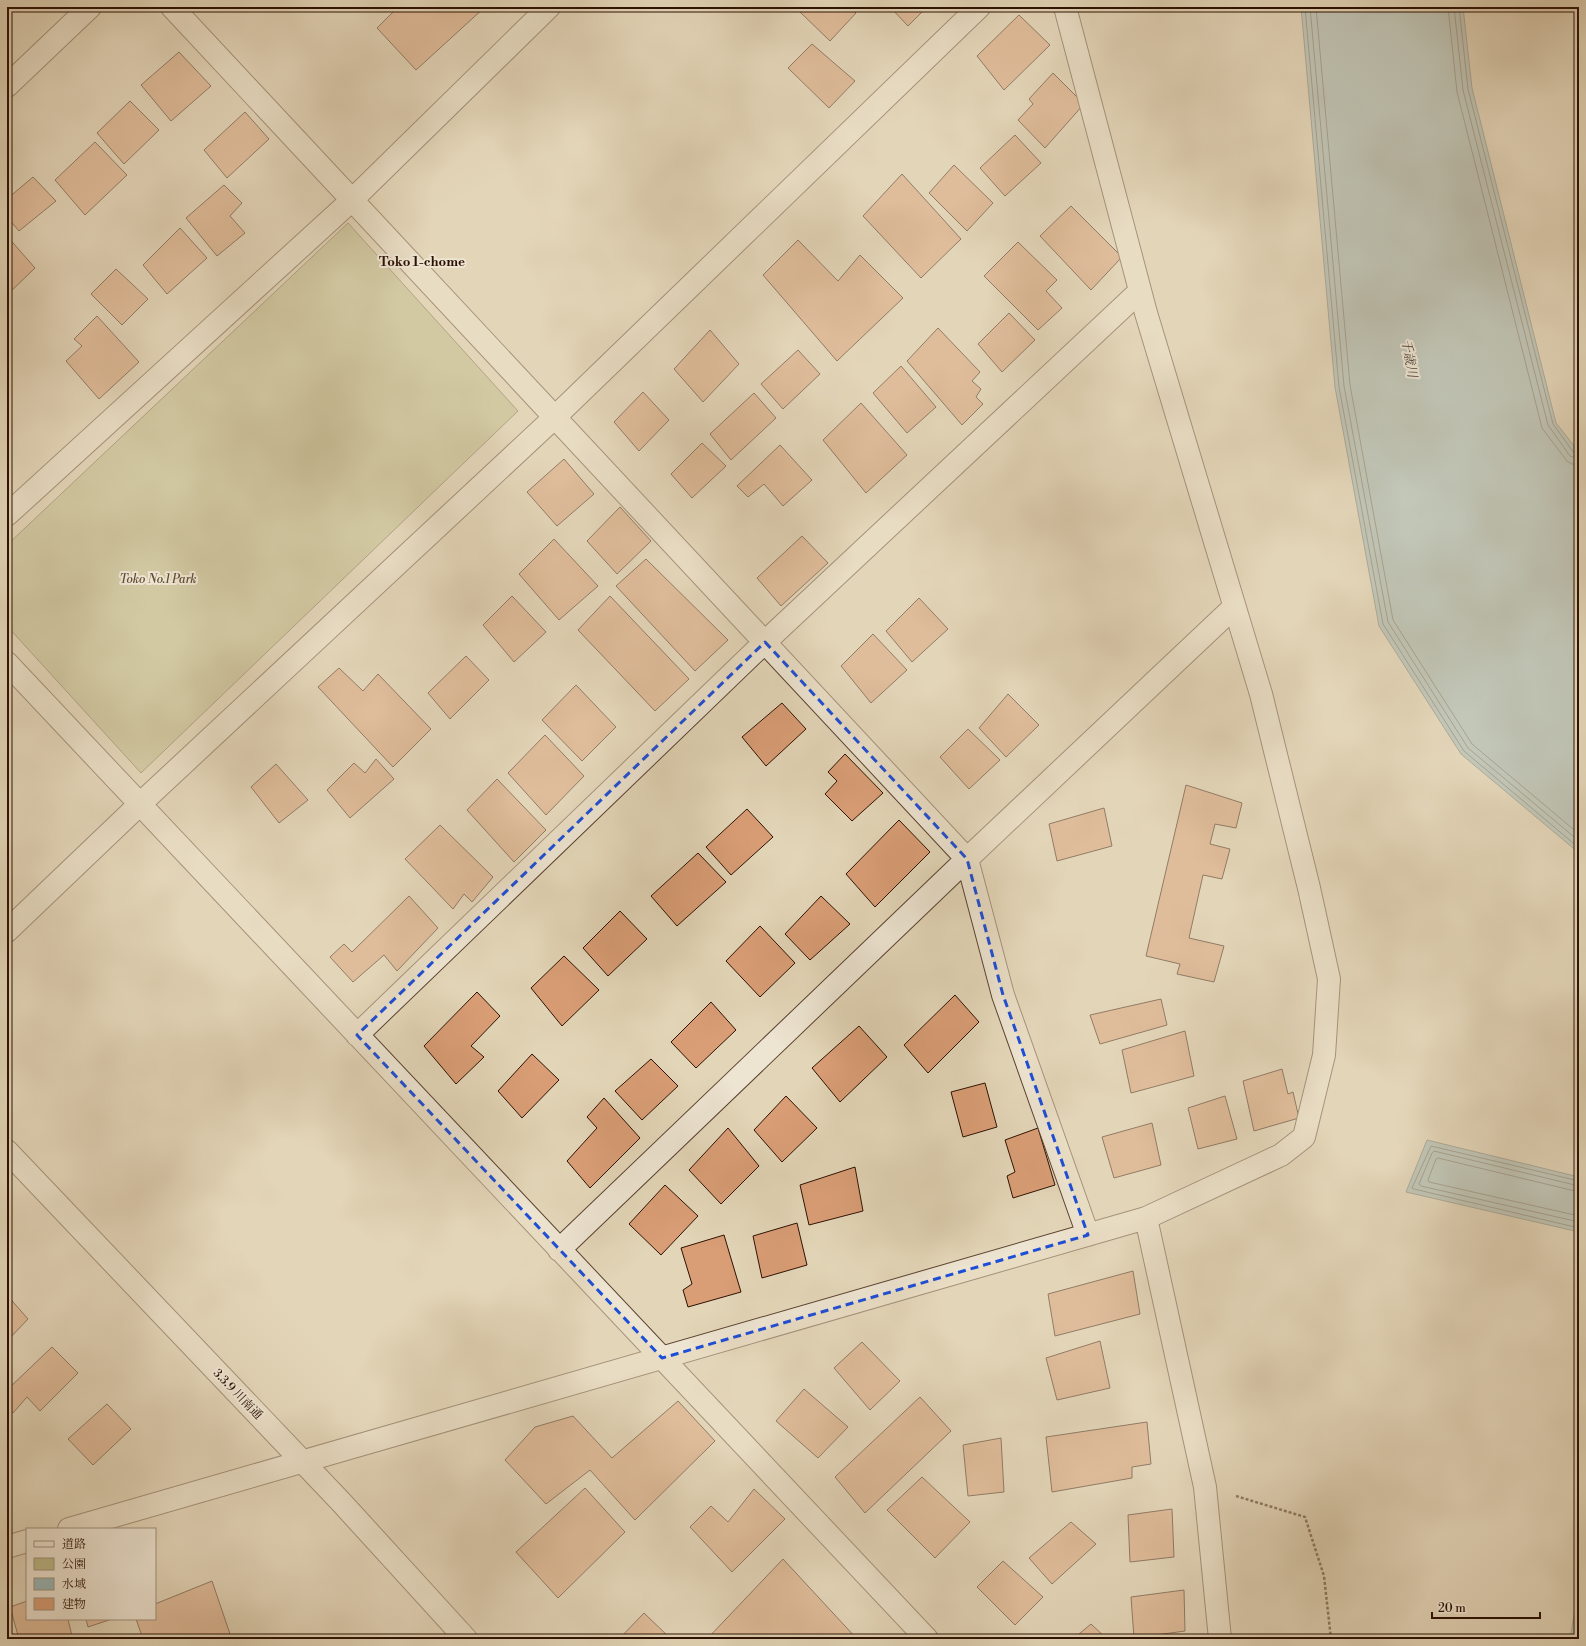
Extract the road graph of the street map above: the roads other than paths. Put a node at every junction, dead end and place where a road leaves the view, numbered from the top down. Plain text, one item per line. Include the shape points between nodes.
1 (90, 7) edge
2 (172, 7) edge
3 (549, 7) edge
4 (979, 7) edge
5 (1065, 7) edge
6 (7, 86) edge
7 (352, 200) junction
8 (1140, 291) junction
9 (555, 417) junction
10 (7, 515) edge
11 (1234, 607) junction
12 (765, 642) junction
13 (7, 663) edge
14 (140, 804) junction
15 (967, 859) junction
16 (7, 931) edge
17 (357, 1035) junction
18 (7, 1151) edge
19 (1146, 1218) junction
20 (1088, 1234) junction
21 (559, 1250) junction
22 (662, 1358) junction
23 (303, 1462) junction
24 (72, 1528) edge
25 (26, 1541) edge
26 (7, 1547) edge
27 (466, 1639) edge
28 (927, 1639) edge
29 (1220, 1639) edge

1 - 6 street
2 - 7 street
3 - 7 street
4 - 9 street
5 - 8 street
7 - 9 street
7 - 10 street
8 - 11 street
8 - 12 street
9 - 12 street
9 - 14 street
11 - 15 street
11 - 19 street via 1261,694 1329,979 1324,1055 1304,1137 1281,1155
12 - 15 street
12 - 17 street
13 - 14 street
14 - 16 street
14 - 17 street
15 - 20 street via 1003,995
15 - 21 street
17 - 21 street
18 - 23 street, 3.3.9 川南通
19 - 20 street
19 - 29 street via 1205,1487
20 - 22 street
21 - 22 street
22 - 23 street
22 - 28 street
23 - 24 street
23 - 27 street, 3.3.9 川南通
25 - 26 street

